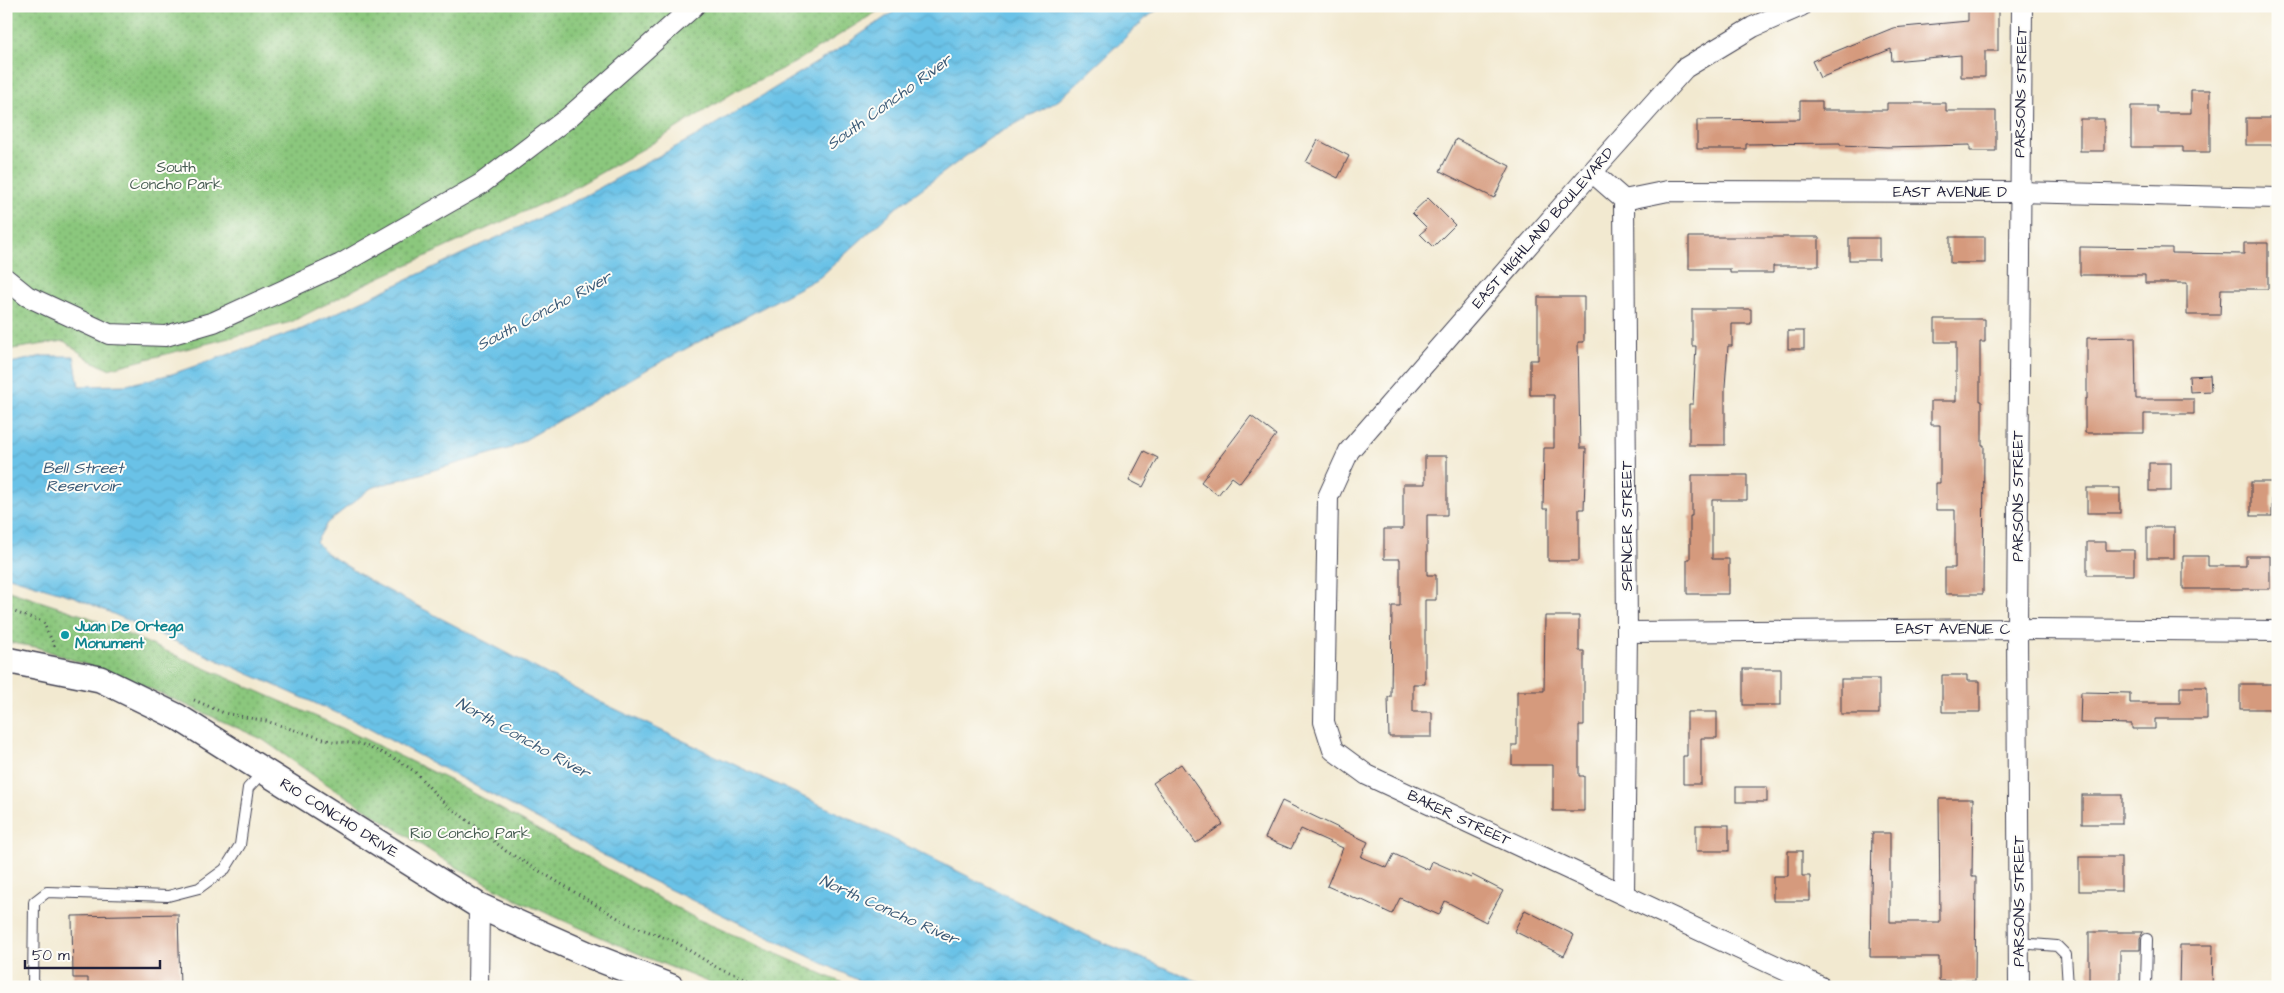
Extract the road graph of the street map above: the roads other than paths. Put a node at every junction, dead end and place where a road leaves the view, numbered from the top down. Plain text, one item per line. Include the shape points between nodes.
1 (694, 6) edge
2 (1801, 6) edge
3 (2022, 6) edge
4 (1592, 172) junction
5 (2020, 192) junction
6 (2278, 198) edge
7 (1624, 200) junction
8 (6, 280) edge
9 (1328, 497) joint
10 (2017, 629) junction
11 (2278, 631) edge
12 (1628, 632) junction
13 (6, 660) edge
14 (264, 771) junction
15 (1624, 894) junction
16 (479, 906) junction
17 (2147, 939) dead end
18 (2019, 943) junction
19 (33, 987) edge
20 (478, 987) edge
21 (671, 987) edge
22 (1821, 987) edge
23 (2019, 987) edge
24 (2068, 987) edge
25 (2146, 987) edge

1 - 8 street via 569,117 481,184 340,264 214,322 166,336 109,334 27,296
2 - 4 street, EAST HIGHLAND BOULEVARD via 1753,27 1685,68
3 - 5 street, PARSONS STREET
4 - 7 street
4 - 9 street, EAST HIGHLAND BOULEVARD via 1349,451
5 - 6 street, EAST AVENUE D
5 - 7 street, EAST AVENUE D via 1668,191
5 - 10 street, PARSONS STREET
7 - 12 street, SPENCER STREET
9 - 15 street, BAKER STREET via 1324,722 1333,750 1367,775
10 - 11 street, EAST AVENUE C
10 - 12 street, EAST AVENUE C
10 - 18 street, PARSONS STREET
12 - 15 street, SPENCER STREET
13 - 14 street, RIO CONCHO DRIVE via 100,679 178,717
14 - 16 street, RIO CONCHO DRIVE
14 - 19 lane via 248,788 240,845 225,869 199,888 168,896 47,892 34,902
15 - 22 street, BAKER STREET
16 - 20 street
16 - 21 street, RIO CONCHO DRIVE
17 - 25 lane
18 - 23 street, PARSONS STREET
18 - 24 lane via 2057,946 2066,955

